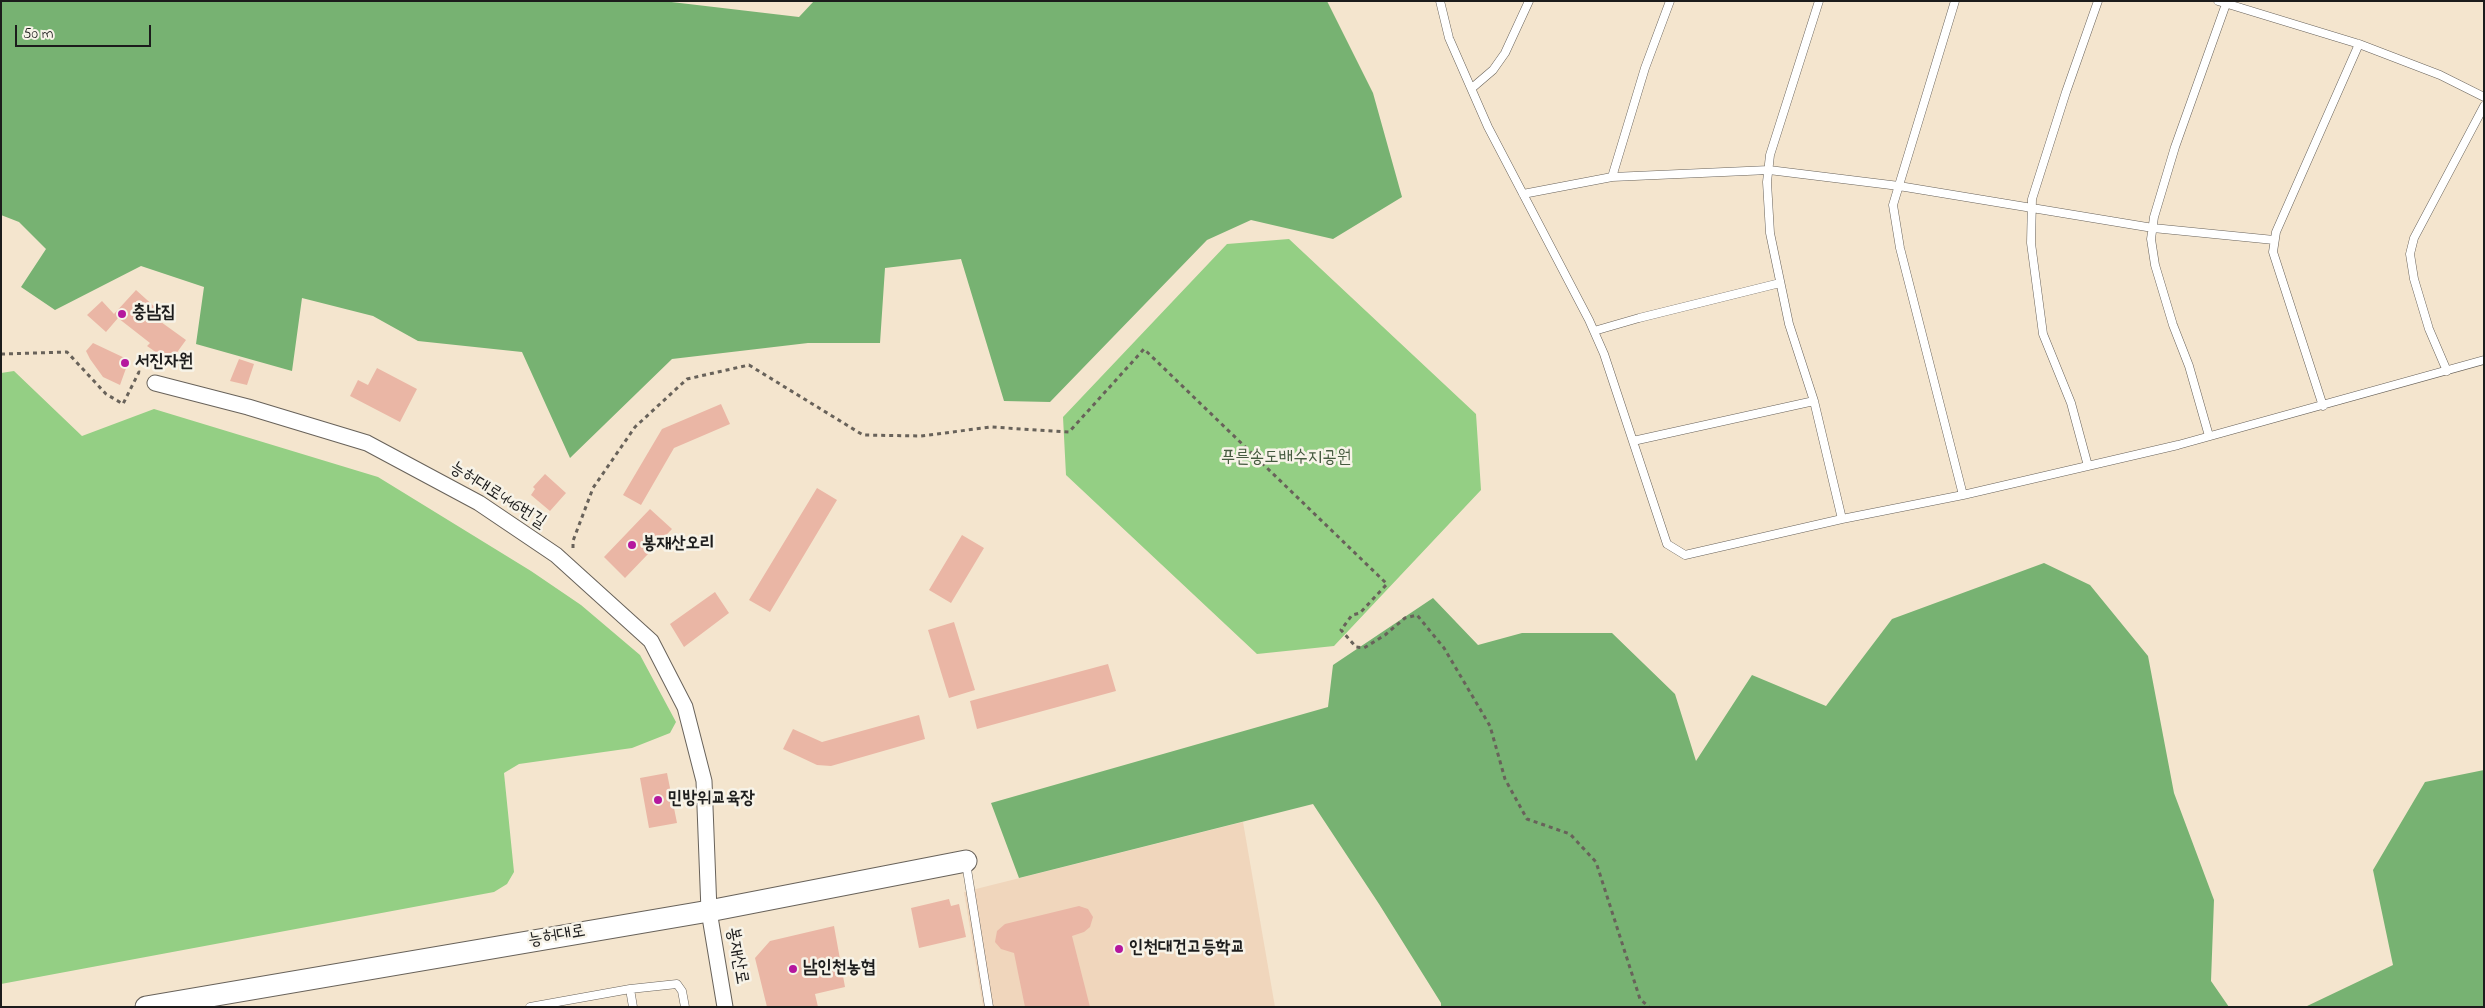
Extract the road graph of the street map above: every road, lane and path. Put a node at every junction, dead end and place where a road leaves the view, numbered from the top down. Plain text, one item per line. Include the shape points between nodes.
1 (1440, 1) edge
2 (1529, 1) edge
3 (1670, 1) edge
4 (1819, 1) edge
5 (1955, 1) edge
6 (2098, 1) edge
7 (2218, 1) edge
8 (2226, 4) junction
9 (2359, 44) junction
10 (1472, 88) junction
11 (2484, 97) edge
12 (2484, 106) edge
13 (1768, 170) junction
14 (1612, 177) junction
15 (1899, 186) junction
16 (1523, 194) junction
17 (2032, 208) junction
18 (2153, 228) junction
19 (2274, 240) junction
20 (1780, 283) junction
21 (1594, 331) junction
22 (1, 354) edge
23 (2484, 360) edge
24 (2447, 371) junction
25 (155, 383) dead end
26 (1814, 402) junction
27 (123, 404) dead end
28 (2323, 406) junction
29 (2209, 436) junction
30 (1633, 440) junction
31 (2088, 466) junction
32 (1963, 495) junction
33 (1842, 518) junction
34 (574, 556) dead end
35 (966, 861) joint
36 (709, 911) junction
37 (630, 989) junction
38 (146, 1007) edge
39 (530, 1007) edge
40 (633, 1007) edge
41 (685, 1007) edge
42 (725, 1007) edge
43 (989, 1007) edge
44 (1649, 1007) edge

1 - 10 lane via 1449,38
2 - 10 lane via 1505,53 1493,70
3 - 14 lane via 1645,68
4 - 13 lane
5 - 15 lane
6 - 17 lane via 2066,92 2032,199
7 - 8 lane
8 - 9 lane
8 - 18 lane via 2175,147
9 - 11 lane via 2440,75
9 - 19 lane
10 - 16 lane
12 - 24 lane via 2414,238 2410,254 2429,329
13 - 14 lane
13 - 15 lane
13 - 20 lane via 1770,233
14 - 16 lane
15 - 17 lane
15 - 32 lane via 1893,206 1900,248
16 - 21 lane
17 - 18 lane
17 - 31 lane via 2031,243 2043,334 2071,402
18 - 19 lane
18 - 29 lane via 2154,265
19 - 28 lane via 2273,252
20 - 21 lane
20 - 26 lane via 1789,324
21 - 30 lane
22 - 27 path via 67,352 106,394
23 - 24 lane
24 - 28 lane
25 - 36 street, 능허대로446번길 via 367,443 479,503 556,555 651,642 685,707 704,781
26 - 30 lane
26 - 33 lane
28 - 29 lane
29 - 31 lane
30 - 33 lane via 1667,544 1685,555
31 - 32 lane
32 - 33 lane
34 - 44 path via 573,541 593,488 635,426 687,378 749,365 863,435 921,436 991,426 1069,432 1144,349 1387,584 1360,613 1352,615 1341,630 1356,647 1364,648 1405,618 1417,615 1444,648 1490,726 1505,779 1527,819 1570,834 1596,862 1640,999
35 - 36 main road, 능허대로
35 - 43 lane
36 - 38 main road, 능허대로
36 - 42 street, 봉재산로
37 - 39 lane
37 - 40 lane
37 - 41 lane via 677,984

